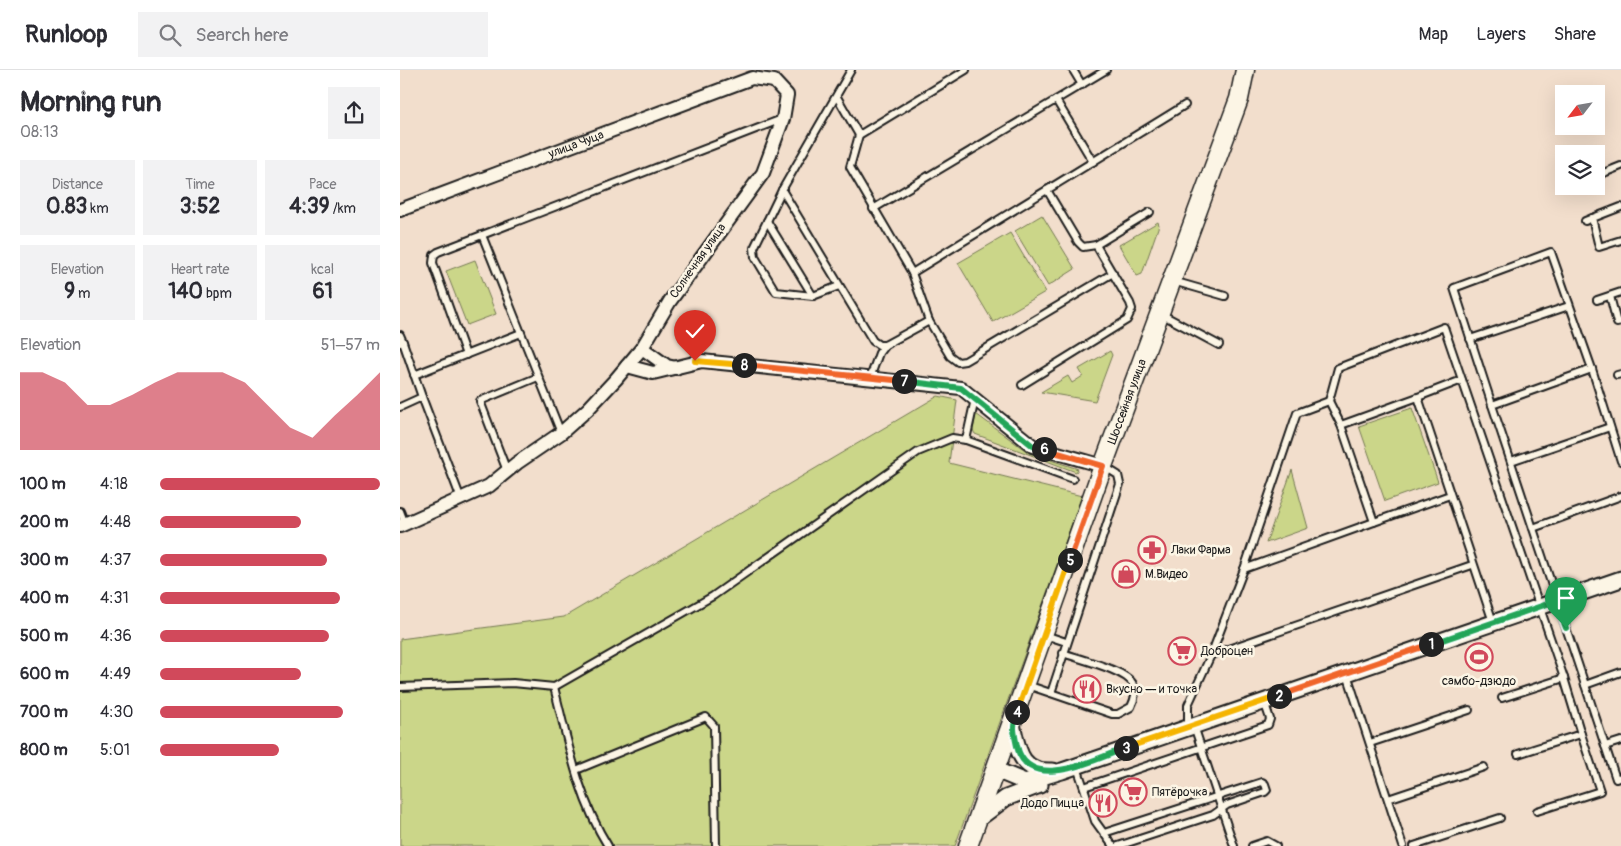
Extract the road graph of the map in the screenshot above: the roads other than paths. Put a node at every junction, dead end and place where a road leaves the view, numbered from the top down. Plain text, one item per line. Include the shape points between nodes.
1 (851, 70) edge
2 (966, 70) edge
3 (1073, 70) edge
4 (1106, 70) edge
5 (1246, 70) edge
6 (751, 74) edge
7 (1082, 85) junction
8 (837, 97) junction
9 (1056, 100) junction
10 (1185, 105) dead end
11 (783, 119) junction
12 (859, 135) junction
13 (1093, 162) junction
14 (1621, 166) edge
15 (1605, 172) edge
16 (782, 190) junction
17 (1047, 190) junction
18 (1621, 207) edge
19 (874, 209) junction
20 (400, 210) edge
21 (1150, 212) dead end
22 (767, 222) junction
23 (482, 235) junction
24 (1621, 240) edge
25 (1096, 245) junction
26 (912, 273) junction
27 (1113, 273) junction
28 (1172, 281) junction
29 (839, 286) junction
30 (1621, 292) edge
31 (813, 296) junction
32 (1225, 296) dead end
33 (1610, 296) junction
34 (1597, 300) dead end
35 (1569, 306) junction
36 (1160, 314) junction
37 (929, 321) junction
38 (1621, 322) edge
39 (521, 333) junction
40 (400, 335) edge
41 (1470, 339) junction
42 (401, 343) edge
43 (1219, 345) dead end
44 (885, 346) junction
45 (642, 348) junction
46 (466, 355) junction
47 (627, 366) junction
48 (676, 368) junction
49 (1592, 369) junction
50 (414, 375) junction
51 (538, 377) junction
52 (870, 378) junction
53 (1462, 380) junction
54 (1022, 385) dead end
55 (422, 397) junction
56 (975, 398) junction
57 (1418, 398) junction
58 (1328, 401) junction
59 (1492, 405) junction
60 (400, 406) edge
61 (1341, 424) junction
62 (1610, 427) junction
63 (561, 434) junction
64 (966, 440) junction
65 (1511, 461) junction
66 (1621, 461) edge
67 (1103, 466) junction
68 (506, 471) junction
69 (1073, 479) dead end
70 (1450, 495) junction
71 (1621, 496) edge
72 (462, 500) junction
73 (400, 511) edge
74 (1374, 522) junction
75 (403, 525) edge
76 (1533, 528) junction
77 (1472, 564) junction
78 (1244, 568) junction
79 (1621, 579) edge
80 (1556, 601) junction
81 (1540, 606) junction
82 (1493, 622) junction
83 (1044, 635) junction
84 (1066, 642) junction
85 (1063, 653) junction
86 (1211, 655) junction
87 (1621, 672) edge
88 (1346, 673) junction
89 (1564, 678) junction
90 (1585, 685) junction
91 (400, 687) edge
92 (554, 687) junction
93 (1033, 687) dead end
94 (1051, 693) junction
95 (1502, 698) dead end
96 (1264, 701) junction
97 (1469, 710) dead end
98 (1012, 724) junction
99 (1191, 725) junction
100 (1581, 734) junction
101 (1621, 741) edge
102 (1370, 743) junction
103 (1605, 746) junction
104 (1201, 748) junction
105 (1518, 754) dead end
106 (1077, 765) junction
107 (1484, 766) dead end
108 (576, 770) junction
109 (996, 770) junction
110 (1062, 770) junction
111 (1621, 777) edge
112 (1084, 786) junction
113 (1217, 797) junction
114 (1388, 799) junction
115 (1221, 810) junction
116 (1537, 811) dead end
117 (1500, 818) dead end
118 (978, 819) junction
119 (1104, 834) junction
120 (608, 846) edge
121 (716, 846) edge
122 (968, 846) edge
123 (1113, 846) edge
124 (1118, 846) edge
125 (1234, 846) edge
126 (1252, 846) edge
127 (1276, 846) edge
128 (1403, 846) edge
129 (1414, 846) edge

1 - 8 lane
2 - 12 lane
3 - 7 lane
4 - 7 lane
5 - 28 main road, Шоссейная улица via 1239,99
6 - 11 street, Солнечная улица via 774,81 787,95
6 - 20 street, улица Чуца
7 - 9 lane
8 - 12 lane
8 - 16 lane
9 - 13 lane
9 - 19 lane
10 - 13 lane
11 - 23 lane
11 - 45 street, Солнечная улица via 763,173 670,301
12 - 19 lane via 850,167
13 - 17 lane
14 - 15 lane
16 - 22 lane
16 - 29 lane
17 - 25 lane via 1078,242 1083,247
17 - 26 lane
18 - 24 lane via 1589,219 1600,247
19 - 26 lane
21 - 25 lane
22 - 31 lane
22 - 31 lane via 754,248 755,257 776,292
23 - 39 lane
23 - 46 lane via 438,252 433,258
25 - 27 lane
26 - 37 lane
27 - 37 lane via 965,361 958,362 950,356
27 - 54 lane via 1130,302 1132,309 1127,320
28 - 32 lane
28 - 36 main road, Шоссейная улица
29 - 31 lane
29 - 44 lane via 873,341
30 - 33 lane
33 - 34 lane
33 - 38 lane via 1617,323
35 - 41 lane
35 - 41 lane via 1550,252 1454,288
35 - 49 lane
36 - 43 lane
36 - 67 main road, Шоссейная улица
37 - 44 lane
39 - 46 lane
39 - 51 lane
40 - 42 lane
41 - 59 lane
42 - 50 lane
44 - 52 lane
45 - 47 street, Солнечная улица
45 - 48 street via 667,366
46 - 50 lane
47 - 48 street via 653,374
47 - 63 street, Солнечная улица
48 - 52 street via 702,361
49 - 59 lane
49 - 62 lane
50 - 55 lane
51 - 63 lane
51 - 68 lane via 480,401
52 - 56 street via 961,388
53 - 57 lane
53 - 58 lane via 1444,328 1338,368
53 - 81 lane
55 - 60 lane
55 - 72 lane
56 - 64 lane
56 - 67 street via 1033,446
57 - 61 lane
57 - 70 lane
58 - 61 lane
58 - 78 lane via 1297,413
59 - 65 lane
61 - 74 lane
62 - 65 lane
62 - 66 lane
63 - 68 street, Солнечная улица
64 - 69 lane
64 - 92 lane via 952,438 918,452 713,596
65 - 76 lane
67 - 83 main road, Шоссейная улица
67 - 84 lane via 1114,470 1120,484
68 - 72 street, Солнечная улица via 489,486
70 - 74 lane
70 - 77 lane
71 - 76 lane
72 - 75 street, Солнечная улица
73 - 75 lane
74 - 78 lane
76 - 80 lane
77 - 82 lane
77 - 86 lane
78 - 86 lane
79 - 80 street
80 - 81 street
80 - 90 lane
81 - 82 street
81 - 89 lane
82 - 88 street
83 - 84 lane
83 - 98 main road, Шоссейная улица
84 - 85 lane
85 - 94 lane
85 - 94 lane via 1126,676 1134,685 1135,699 1125,712 1112,714
86 - 99 lane via 1188,705
87 - 90 lane
88 - 96 street
88 - 102 lane
89 - 95 lane
89 - 100 lane
90 - 103 lane
91 - 92 lane via 513,683
92 - 108 lane
93 - 94 lane
96 - 99 street
96 - 104 lane via 1270,724
97 - 102 lane
98 - 109 main road, Шоссейная улица
98 - 110 street via 1019,754 1025,763 1039,770
99 - 104 lane
99 - 106 street
100 - 105 lane
100 - 116 lane via 1600,791
101 - 103 lane
102 - 114 lane
103 - 111 lane via 1616,779
104 - 112 lane
104 - 113 lane
106 - 110 street
106 - 112 lane
107 - 114 lane
108 - 120 lane via 592,822
108 - 121 lane via 706,718 714,726
109 - 110 street via 1026,782
109 - 118 main road, Шоссейная улица
110 - 118 street via 1043,784 1006,798
112 - 119 lane via 1095,821
113 - 115 lane
113 - 115 lane via 1262,782 1267,789
113 - 119 lane
114 - 128 lane
115 - 124 lane
115 - 125 lane
117 - 129 lane
118 - 122 main road, Шоссейная улица
119 - 123 lane
126 - 127 lane via 1267,841

